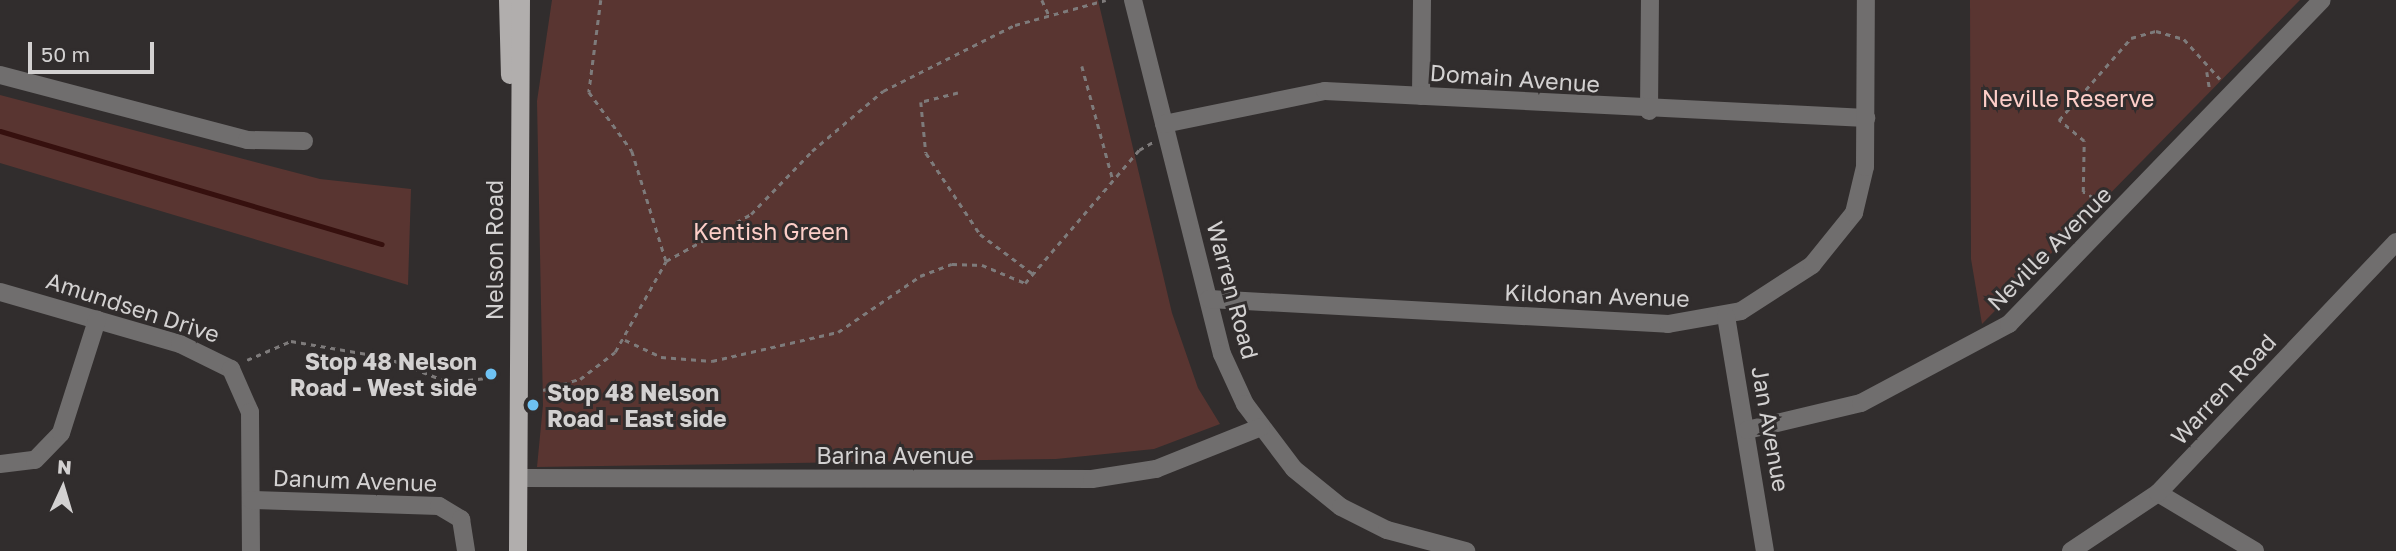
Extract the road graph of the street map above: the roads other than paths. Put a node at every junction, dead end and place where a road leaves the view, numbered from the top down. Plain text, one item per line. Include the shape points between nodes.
1 (508, 0) edge
2 (522, 0) edge
3 (1133, 0) edge
4 (1422, 0) edge
5 (1650, 0) edge
6 (1866, 0) edge
7 (2322, 0) edge
8 (0, 75) edge
9 (1421, 96) junction
10 (1648, 111) junction
11 (517, 117) junction
12 (1866, 118) junction
13 (1166, 131) junction
14 (304, 141) dead end
15 (2396, 242) edge
16 (0, 292) edge
17 (1209, 299) junction
18 (1726, 316) junction
19 (97, 320) junction
20 (1261, 427) junction
21 (1747, 430) junction
22 (0, 464) edge
23 (520, 478) junction
24 (2158, 493) junction
25 (251, 500) junction
26 (251, 551) edge
27 (466, 551) edge
28 (518, 551) edge
29 (1466, 551) edge
30 (1765, 551) edge
31 (2071, 551) edge
32 (2255, 551) edge

1 - 11 main road, Nelson Road
2 - 11 main road, Nelson Road
3 - 13 street, Warren Road
4 - 9 street
5 - 10 street
6 - 12 street, Kildonan Avenue
7 - 21 street, Neville Avenue via 2009,324 1861,403
8 - 14 street via 247,140
9 - 10 street, Domain Avenue
9 - 13 street, Domain Avenue via 1312,91
10 - 12 street, Domain Avenue
11 - 23 main road, Nelson Road
12 - 18 street, Kildonan Avenue via 1861,191 1838,238 1787,286
13 - 17 street, Warren Road
15 - 24 street, Warren Road
16 - 19 street, Amundsen Drive
17 - 18 street, Kildonan Avenue via 1668,324
17 - 20 street, Warren Road via 1229,372
18 - 21 street, Jan Avenue
19 - 22 street via 61,433 35,460
19 - 25 street, Amundsen Drive via 198,351 232,369 250,412
20 - 23 street, Barina Avenue via 1168,465 1102,478
20 - 29 street, Warren Road via 1294,469 1341,507 1387,530
21 - 30 street, Jan Avenue
23 - 28 main road, Nelson Road
24 - 31 street, Warren Road
24 - 32 street
25 - 26 street, Amundsen Drive
25 - 27 street, Danum Avenue via 439,506 461,519

